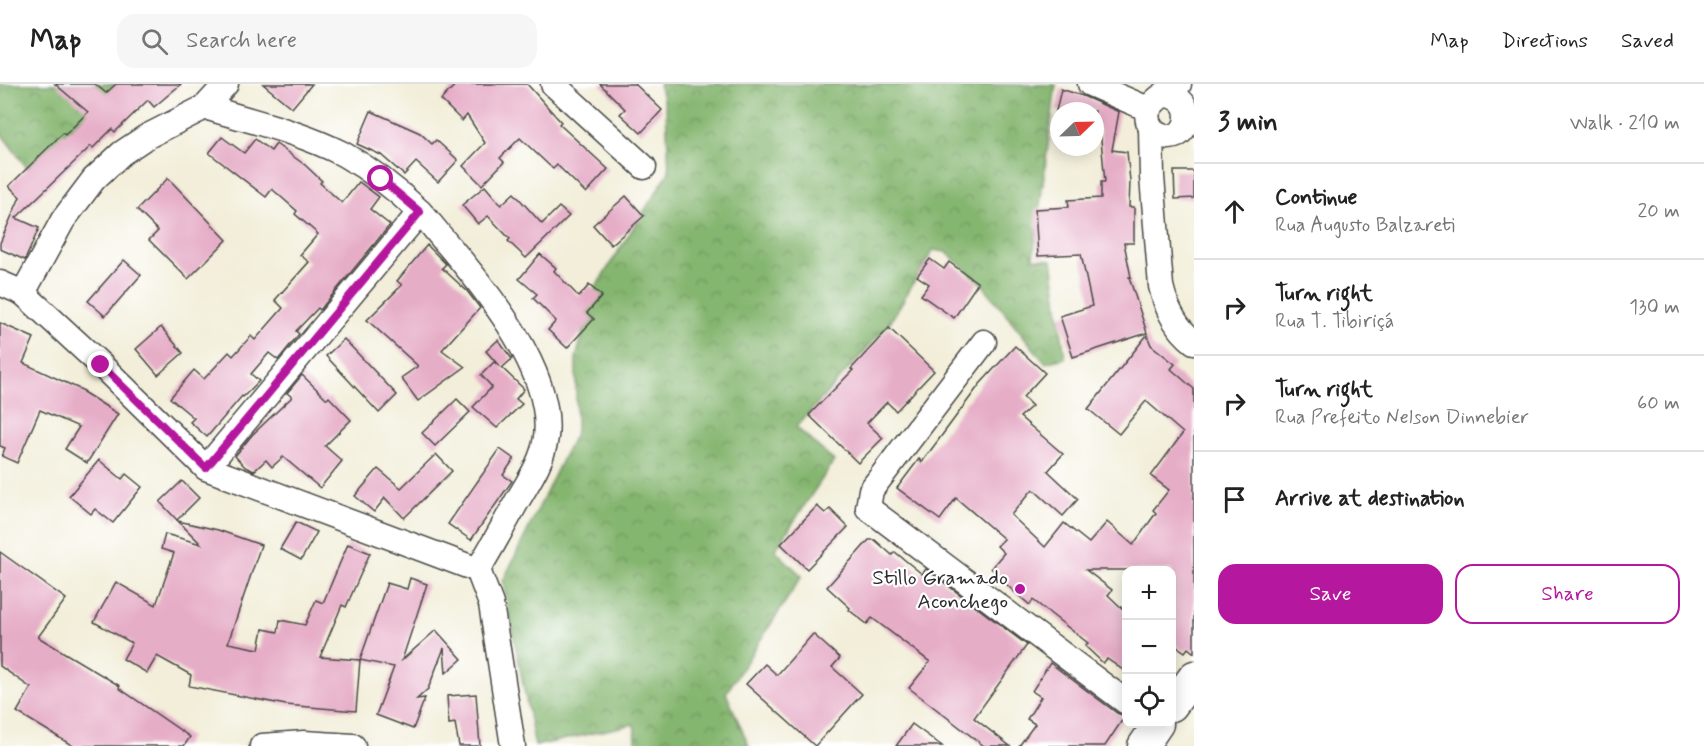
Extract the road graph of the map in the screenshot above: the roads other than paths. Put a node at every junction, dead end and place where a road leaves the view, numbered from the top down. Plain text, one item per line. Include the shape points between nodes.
1 (226, 84) edge
2 (553, 84) edge
3 (1090, 84) edge
4 (1160, 104) edge
5 (205, 107) junction
6 (1189, 114) edge
7 (644, 167) dead end
8 (1152, 177) junction
9 (420, 212) junction
10 (0, 283) edge
11 (23, 293) junction
12 (984, 342) dead end
13 (1194, 342) edge
14 (206, 468) junction
15 (478, 570) junction
16 (1194, 676) edge
17 (1122, 699) edge
18 (1176, 700) edge
19 (262, 746) edge
20 (353, 746) edge
21 (513, 746) edge

1 - 5 street
2 - 7 street
3 - 4 street
4 - 6 street via 1168,95 1180,99
4 - 6 street via 1156,133 1168,137 1180,133
4 - 8 street
5 - 9 street via 292,133 343,155 381,179
5 - 11 street via 146,137 94,179 63,220
6 - 8 street
8 - 13 street via 1164,298 1172,318
9 - 14 street
9 - 15 street via 505,318 528,359 544,403 547,422 540,460
10 - 11 street
11 - 14 street
12 - 17 street via 871,490 868,508
14 - 15 street
15 - 21 street via 491,604
16 - 18 main road
19 - 20 street

